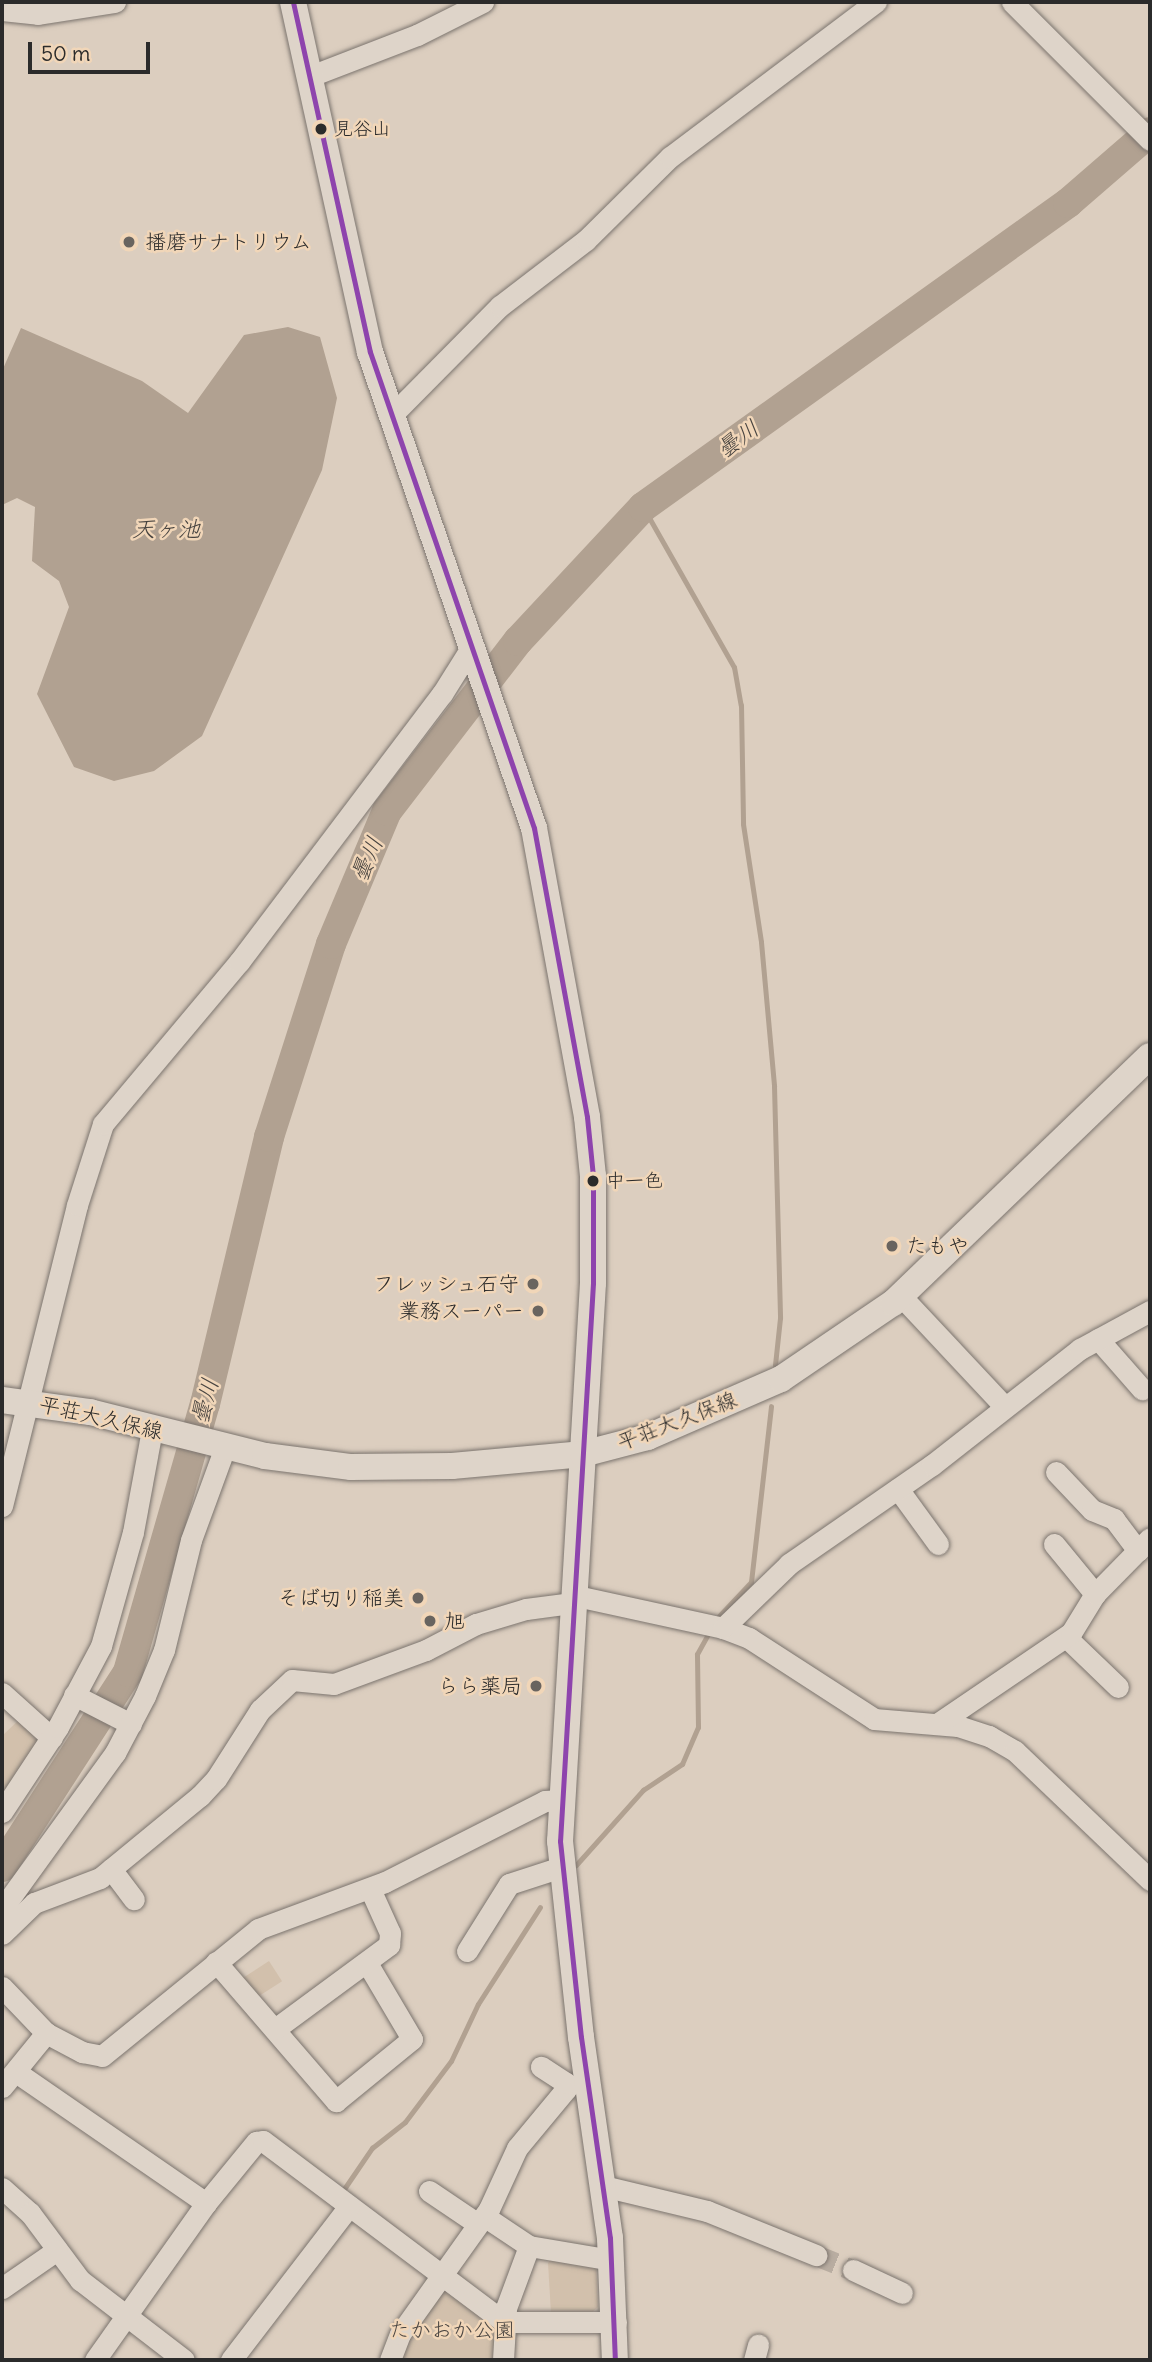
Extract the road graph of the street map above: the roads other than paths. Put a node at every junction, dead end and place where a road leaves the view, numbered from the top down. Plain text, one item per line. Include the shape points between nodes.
1 (115, 2) edge
2 (293, 2) edge
3 (484, 2) edge
4 (876, 2) edge
5 (1012, 2) edge
6 (2, 10) edge
7 (308, 77) junction
8 (1150, 140) edge
9 (390, 417) junction
10 (471, 646) junction
11 (1150, 1056) edge
12 (901, 1296) junction
13 (1150, 1311) edge
14 (1098, 1339) junction
15 (1142, 1390) dead end
16 (14, 1400) edge
17 (1004, 1406) junction
18 (156, 1430) junction
19 (221, 1446) junction
20 (583, 1454) junction
21 (1056, 1472) dead end
22 (898, 1489) junction
23 (2, 1506) edge
24 (938, 1544) dead end
25 (1054, 1544) dead end
26 (1144, 1544) edge
27 (1095, 1594) junction
28 (572, 1599) junction
29 (723, 1628) junction
30 (1066, 1637) junction
31 (1118, 1687) dead end
32 (2, 1693) edge
33 (74, 1695) junction
34 (131, 1724) junction
35 (937, 1724) junction
36 (52, 1738) junction
37 (561, 1800) junction
38 (2, 1812) edge
39 (561, 1867) junction
40 (111, 1869) junction
41 (1150, 1880) edge
42 (370, 1889) junction
43 (135, 1899) dead end
44 (2, 1909) edge
45 (2, 1934) edge
46 (467, 1951) dead end
47 (216, 1962) junction
48 (367, 1963) junction
49 (2, 1987) edge
50 (275, 2029) junction
51 (46, 2033) junction
52 (541, 2067) dead end
53 (9, 2079) edge
54 (603, 2186) junction
55 (2, 2188) edge
56 (429, 2191) dead end
57 (206, 2203) junction
58 (349, 2206) junction
59 (481, 2220) junction
60 (529, 2246) junction
61 (57, 2250) junction
62 (816, 2255) tunnel mouth
63 (612, 2260) junction
64 (853, 2270) tunnel mouth
65 (442, 2273) junction
66 (2, 2288) edge
67 (902, 2293) dead end
68 (125, 2315) junction
69 (504, 2322) junction
70 (616, 2322) junction
71 (96, 2360) edge
72 (184, 2360) edge
73 (231, 2360) edge
74 (390, 2360) edge
75 (503, 2360) edge
76 (615, 2360) edge

1 - 6 street via 38,14
2 - 7 main road
3 - 7 street
4 - 9 street via 670,157 586,240 500,306
5 - 8 street
7 - 9 main road via 367,340
9 - 10 main road
10 - 16 street via 442,694 268,924 103,1124
10 - 20 main road via 527,802 551,901 588,1129 594,1237
11 - 12 main road, 平荘大久保線
12 - 17 street
12 - 20 main road, 平荘大久保線 via 827,1352 782,1379 648,1437
13 - 14 street
14 - 15 street
14 - 17 street
16 - 18 main road, 平荘大久保線
16 - 23 street
17 - 22 street
18 - 19 main road, 平荘大久保線
18 - 33 street via 112,1614
19 - 20 main road, 平荘大久保線 via 351,1467 452,1466
19 - 34 street via 191,1540 164,1650
20 - 28 main road
21 - 26 street via 1092,1510 1114,1519
22 - 24 street
22 - 29 street via 789,1564
25 - 27 street
26 - 27 street
27 - 30 street
28 - 29 street
28 - 37 main road
28 - 40 street via 476,1624 426,1650 334,1684 292,1680 260,1710 216,1779
29 - 35 street via 808,1674 874,1719
30 - 31 street
30 - 35 street
32 - 36 street
33 - 34 street
33 - 36 street
34 - 44 street via 60,1834
35 - 41 street via 989,1736 1014,1751
36 - 38 street
37 - 39 main road
37 - 42 street via 545,1801
39 - 46 street via 509,1884
39 - 54 main road
40 - 43 street
40 - 45 street via 100,1878 34,1903
42 - 47 street via 267,1924
42 - 48 street via 390,1933 389,1945
47 - 50 street
47 - 51 street via 102,2056 82,2052
48 - 50 street
48 - 50 street via 412,2039 336,2101
49 - 51 street
51 - 53 street
52 - 59 street via 566,2083 566,2089 517,2148
53 - 57 street
54 - 62 street via 707,2211
54 - 63 main road
55 - 61 street via 30,2213
56 - 59 street
57 - 58 street via 256,2142 263,2141
57 - 68 street
58 - 65 street
58 - 73 street
59 - 60 street
59 - 65 street
60 - 63 street
60 - 69 street
61 - 66 street
61 - 68 street via 80,2280
63 - 70 main road
64 - 67 street
65 - 69 street
65 - 74 street via 400,2334
68 - 71 street
68 - 72 street
69 - 70 street
69 - 75 street
70 - 76 main road

